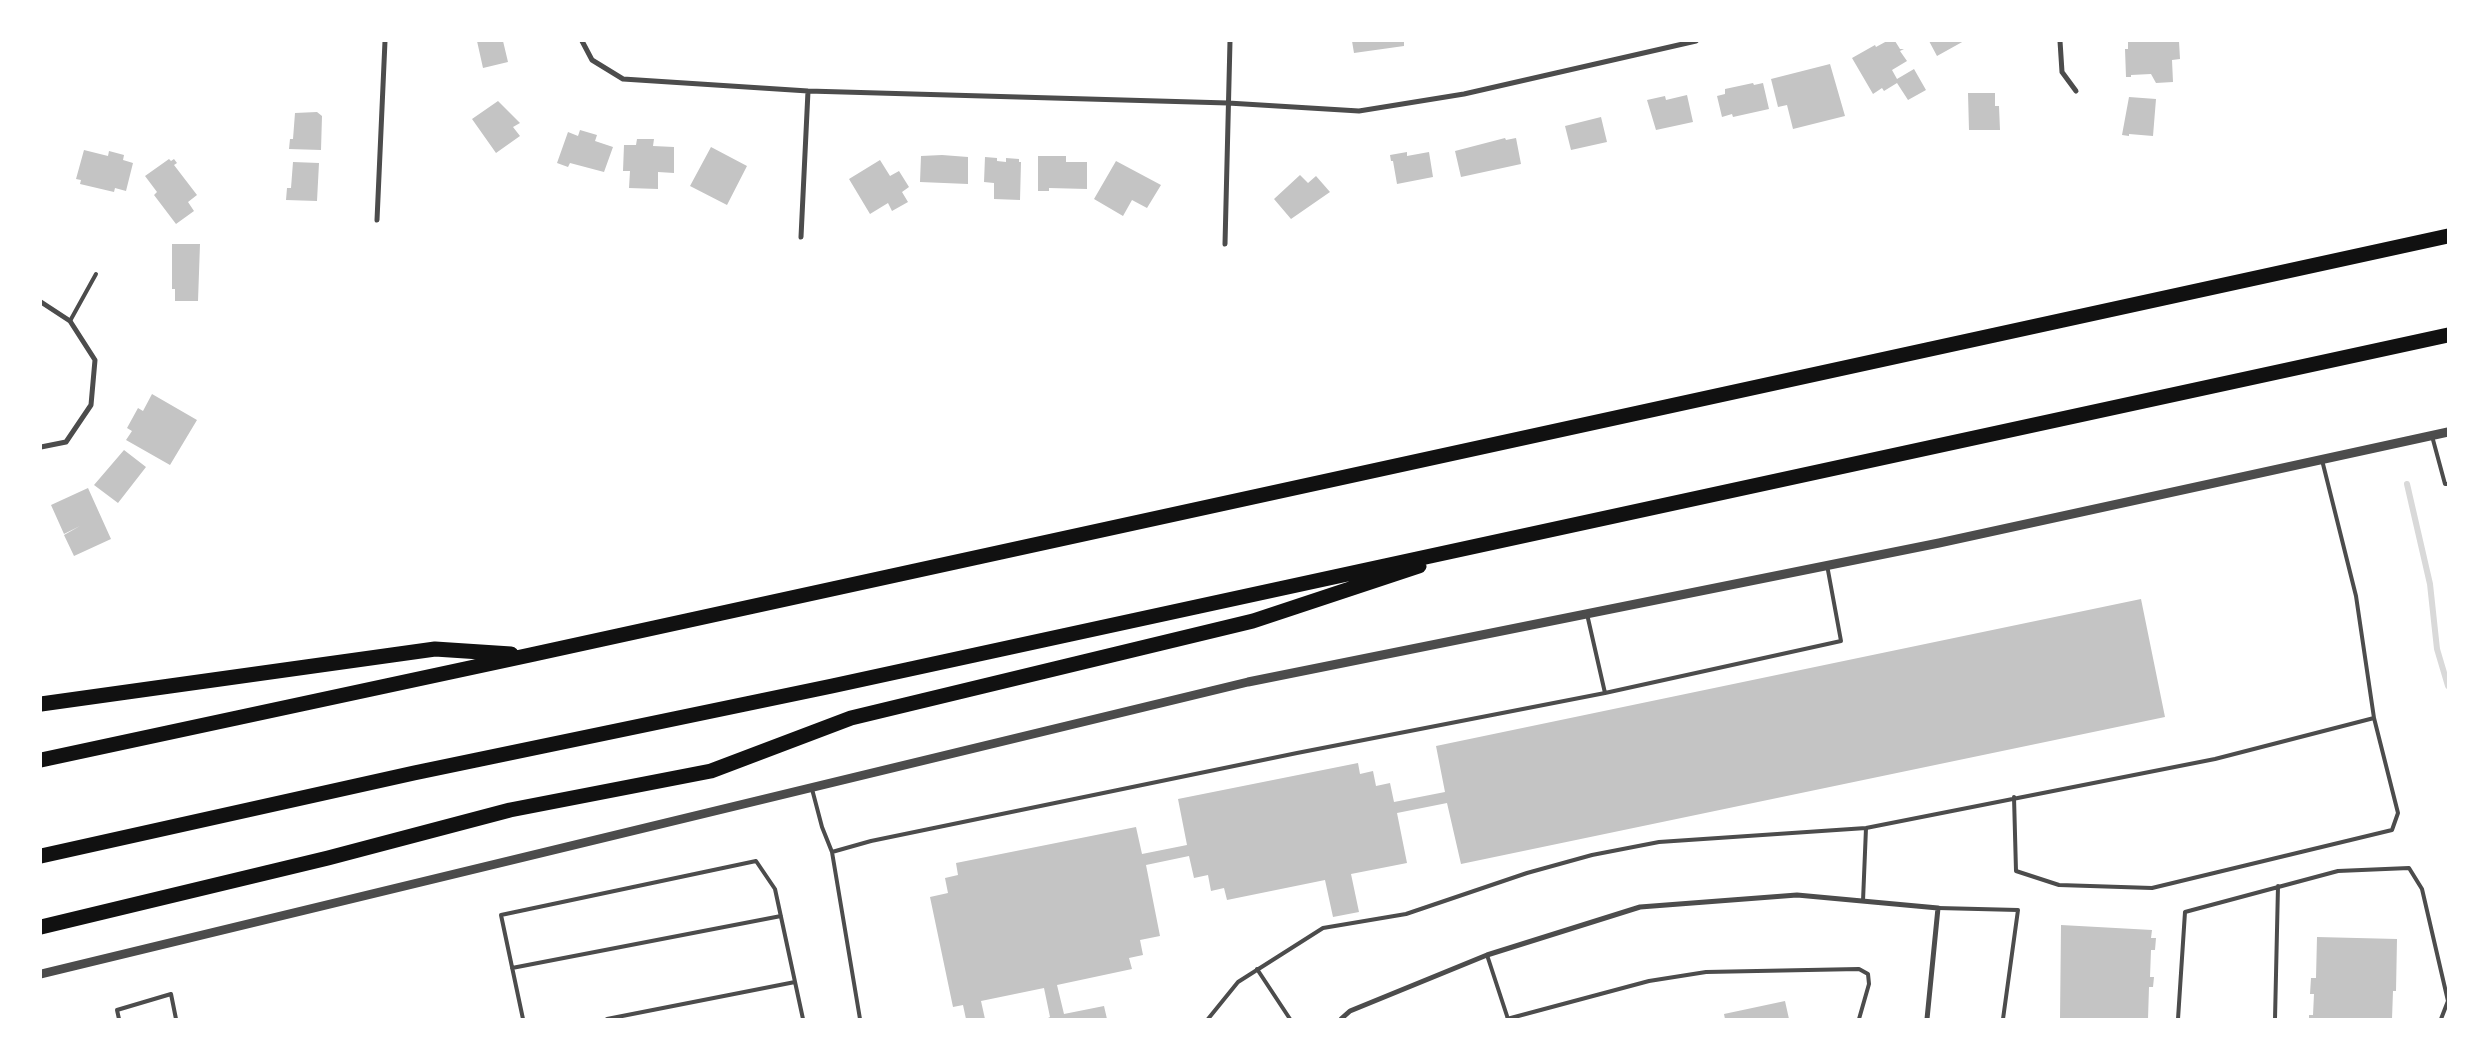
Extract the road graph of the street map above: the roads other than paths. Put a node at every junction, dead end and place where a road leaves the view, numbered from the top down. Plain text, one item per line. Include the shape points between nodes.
1 (385, 41) edge
2 (582, 41) edge
3 (1230, 41) edge
4 (1696, 41) edge
5 (2060, 41) edge
6 (808, 91) junction
7 (2076, 91) dead end
8 (1228, 104) junction
9 (377, 220) dead end
10 (2448, 236) edge
11 (801, 237) dead end
12 (1225, 244) dead end
13 (96, 274) dead end
14 (41, 302) edge
15 (70, 321) junction
16 (2448, 335) edge
17 (2448, 432) edge
18 (2432, 436) junction
19 (41, 447) edge
20 (2322, 460) junction
21 (2448, 484) edge
22 (1494, 541) junction
23 (1827, 566) junction
24 (1587, 614) junction
25 (530, 656) junction
26 (1605, 693) junction
27 (41, 704) edge
28 (2374, 718) junction
29 (41, 760) edge
30 (812, 788) junction
31 (2014, 797) junction
32 (1866, 828) junction
33 (832, 852) junction
34 (41, 856) edge
35 (2278, 886) junction
36 (1863, 901) junction
37 (1938, 908) junction
38 (781, 916) junction
39 (41, 927) edge
40 (1487, 955) junction
41 (512, 968) junction
42 (1257, 969) junction
43 (41, 974) edge
44 (795, 982) junction
45 (119, 1019) edge
46 (176, 1019) edge
47 (522, 1019) edge
48 (607, 1019) edge
49 (803, 1019) edge
50 (860, 1019) edge
51 (1208, 1019) edge
52 (1290, 1019) edge
53 (1341, 1019) edge
54 (1508, 1019) edge
55 (1859, 1019) edge
56 (1927, 1019) edge
57 (2003, 1019) edge
58 (2178, 1019) edge
59 (2275, 1019) edge
60 (2441, 1019) edge

1 - 9 street
2 - 6 street via 592,60 623,79
3 - 8 street
4 - 8 street via 1464,94 1359,111
5 - 7 street via 2062,72
6 - 8 street
6 - 11 street
8 - 12 street
10 - 25 highway
13 - 15 lane
14 - 15 street
15 - 19 street via 95,360 91,405 66,442
16 - 22 highway
17 - 18 street
18 - 20 street
18 - 21 lane via 2445,484
20 - 23 street
20 - 28 lane via 2356,596
22 - 34 highway
22 - 39 highway via 1253,621 851,718 711,771 510,810 328,858
23 - 24 street
23 - 26 lane via 1841,640
24 - 26 lane
24 - 30 street via 1248,682
25 - 27 highway via 435,649
25 - 29 highway
26 - 33 lane via 1307,751 871,841
28 - 31 lane via 2215,759
28 - 31 lane via 2398,813 2392,830 2152,888 2059,885 2016,871
30 - 33 lane
30 - 43 street
31 - 32 lane
32 - 36 lane
32 - 42 lane via 1659,842 1592,855 1406,914 1322,928
33 - 50 lane
35 - 58 lane via 2185,912
35 - 59 lane
35 - 60 lane via 2338,871 2409,868 2422,889 2448,1001
36 - 37 street
36 - 40 street via 1797,895 1640,907
37 - 56 street
37 - 57 lane via 2018,910
38 - 41 lane
38 - 41 lane via 775,889 756,861 502,915
38 - 44 lane
40 - 53 street via 1350,1011
40 - 54 lane
41 - 47 lane
42 - 51 lane via 1238,982
42 - 52 lane
44 - 48 lane
44 - 49 lane
45 - 46 lane via 117,1010 170,994
54 - 55 lane via 1649,981 1706,972 1859,969 1868,974 1869,984

